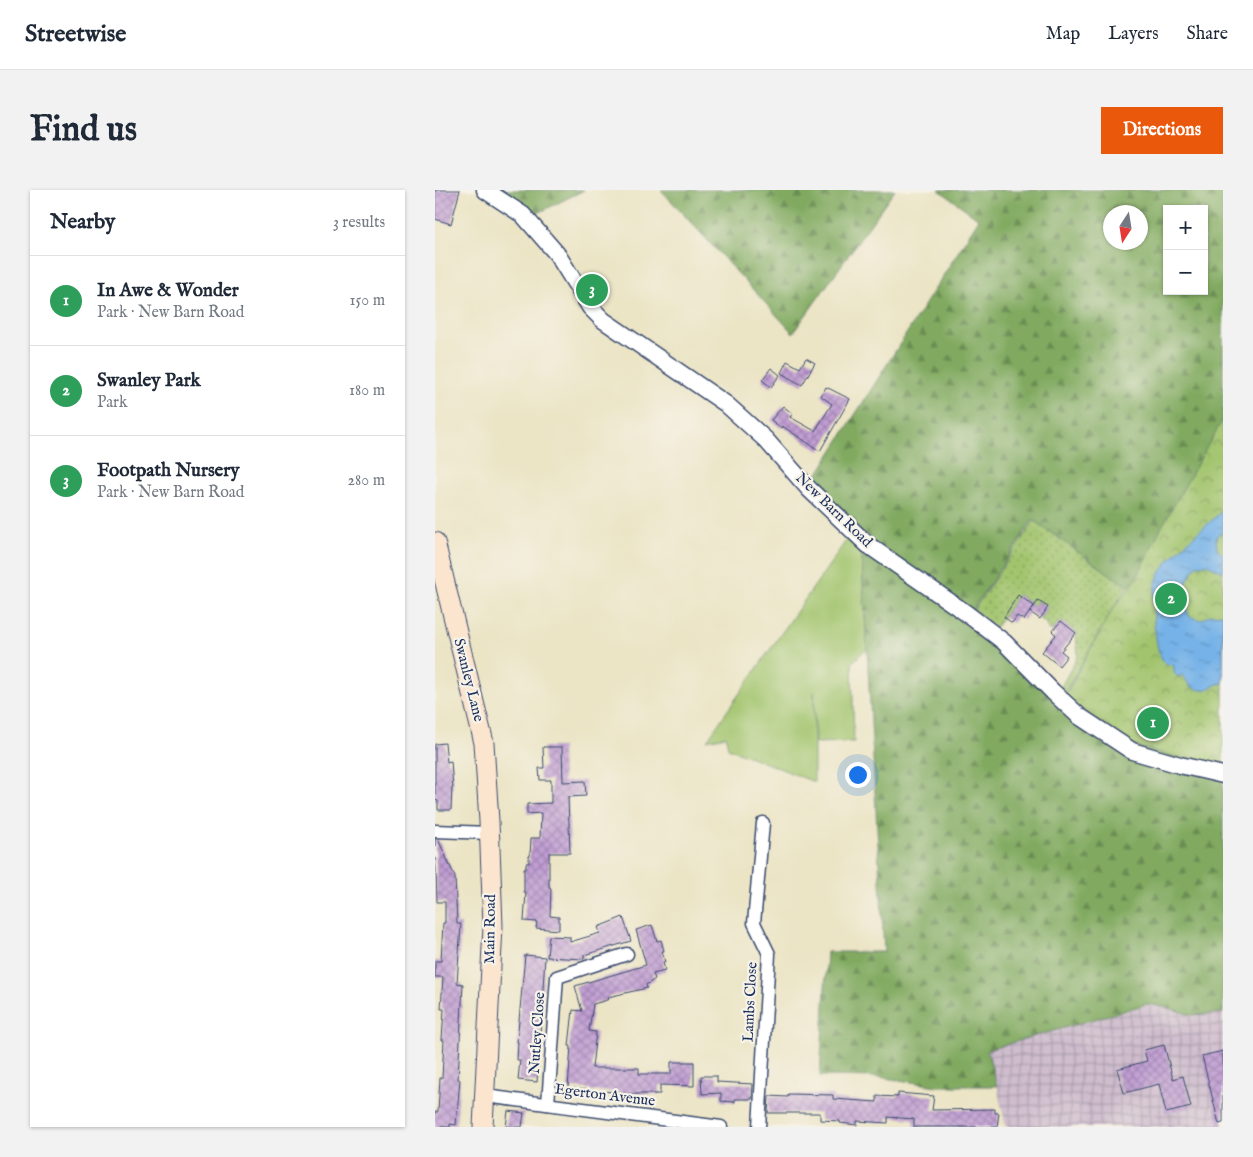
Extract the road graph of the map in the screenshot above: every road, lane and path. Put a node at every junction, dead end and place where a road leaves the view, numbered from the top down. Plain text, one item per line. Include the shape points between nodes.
1 (485, 190) edge
2 (435, 542) edge
3 (482, 731) joint
4 (1223, 775) edge
5 (763, 823) dead end
6 (435, 831) edge
7 (489, 833) junction
8 (627, 954) dead end
9 (485, 1096) junction
10 (548, 1104) junction
11 (676, 1124) edge
12 (483, 1127) edge
13 (721, 1127) edge
14 (759, 1127) edge

1 - 4 street, New Barn Road via 523,215 557,254 590,307 603,320 726,404 854,533 1004,642 1079,716 1132,751
2 - 3 main road, Swanley Lane
3 - 7 main road, Main Road
5 - 14 street, Lambs Close via 754,923 769,954
6 - 7 street
7 - 9 main road, Main Road via 493,926
8 - 10 street, Nutley Close via 557,978
9 - 10 street, Egerton Avenue
9 - 12 main road, Main Road
10 - 11 street, Egerton Avenue
11 - 13 street, Egerton Avenue

